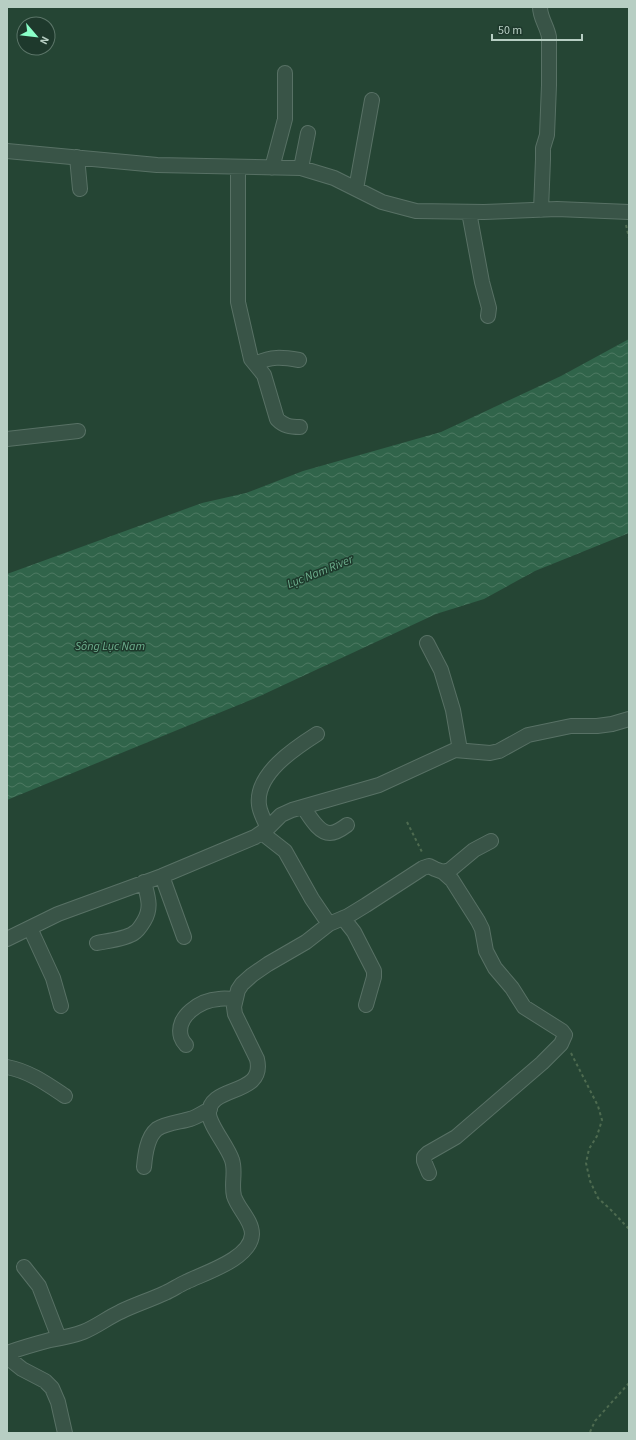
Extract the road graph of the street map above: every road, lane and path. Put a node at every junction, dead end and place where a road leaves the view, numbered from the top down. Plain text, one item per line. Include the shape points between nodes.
1 (540, 7) edge
2 (285, 73) dead end
3 (372, 100) dead end
4 (308, 133) dead end
5 (7, 151) edge
6 (77, 157) junction
7 (238, 167) junction
8 (272, 168) junction
9 (301, 168) junction
10 (80, 189) dead end
11 (356, 189) junction
12 (541, 210) junction
13 (469, 212) junction
14 (629, 212) edge
15 (488, 316) dead end
16 (299, 360) dead end
17 (255, 364) junction
18 (300, 427) dead end
19 (78, 431) dead end
20 (7, 439) edge
21 (427, 643) dead end
22 (629, 719) edge
23 (317, 734) dead end
24 (460, 750) junction
25 (303, 807) junction
26 (408, 822) dead end
27 (347, 825) dead end
28 (265, 830) junction
29 (491, 841) dead end
30 (429, 866) junction
31 (443, 872) junction
32 (162, 876) junction
33 (144, 882) junction
34 (343, 918) junction
35 (329, 924) junction
36 (30, 928) junction
37 (184, 937) dead end
38 (7, 939) edge
39 (97, 943) dead end
40 (235, 999) junction
41 (366, 1005) dead end
42 (61, 1006) dead end
43 (564, 1039) junction
44 (186, 1045) dead end
45 (7, 1067) edge
46 (65, 1096) dead end
47 (210, 1109) junction
48 (144, 1167) dead end
49 (429, 1174) dead end
50 (629, 1229) edge
51 (24, 1267) dead end
52 (59, 1338) junction
53 (7, 1353) edge
54 (7, 1357) edge
55 (629, 1383) edge
56 (590, 1432) edge
57 (65, 1433) edge

1 - 12 street via 549,37 547,135 543,148
2 - 8 street via 285,119
3 - 11 street
4 - 9 street
5 - 6 street
6 - 7 street via 157,165
6 - 10 street
7 - 8 street
7 - 17 street via 238,302 251,359
8 - 9 street
9 - 11 street via 334,178
11 - 13 street via 382,202 416,211
12 - 13 street
12 - 14 street
13 - 15 street via 489,308
16 - 17 street via 284,357 266,358
17 - 18 street via 264,375 277,419 282,424
19 - 20 street
21 - 24 street via 441,670 453,710
22 - 24 street via 597,726 570,726 528,735 499,751 490,753
23 - 28 street via 294,750 266,779 259,794
24 - 25 street via 444,754 379,785
25 - 27 street via 324,832 331,833
25 - 28 street via 281,815
26 - 30 path
28 - 32 street
28 - 35 street via 285,851
29 - 31 street via 474,850 450,870
30 - 31 street
30 - 34 street
31 - 43 street via 452,880 478,920 486,951 495,968 524,1007 562,1031
32 - 33 street
32 - 37 street
33 - 36 street via 58,914
33 - 39 street via 149,908 141,926 129,936
34 - 35 street
34 - 41 street via 354,932 374,971
35 - 40 street via 306,942 252,975 242,984
36 - 38 street
36 - 42 street via 53,978
40 - 44 street via 218,999 196,1006 183,1020 180,1028 181,1037
40 - 47 street via 235,1014 259,1065 254,1079 247,1085 215,1098
43 - 49 street via 542,1063 456,1137 428,1153 424,1161
43 - 50 path via 598,1106 602,1120 589,1149 586,1163 590,1181 598,1198
45 - 46 street via 32,1075
47 - 48 street via 157,1130 149,1141
47 - 52 street via 209,1115 232,1160 235,1197 251,1227 250,1242 240,1254 222,1266 120,1312 82,1333
51 - 52 street via 39,1286
52 - 53 street
54 - 57 street via 52,1388
55 - 56 path via 595,1421

